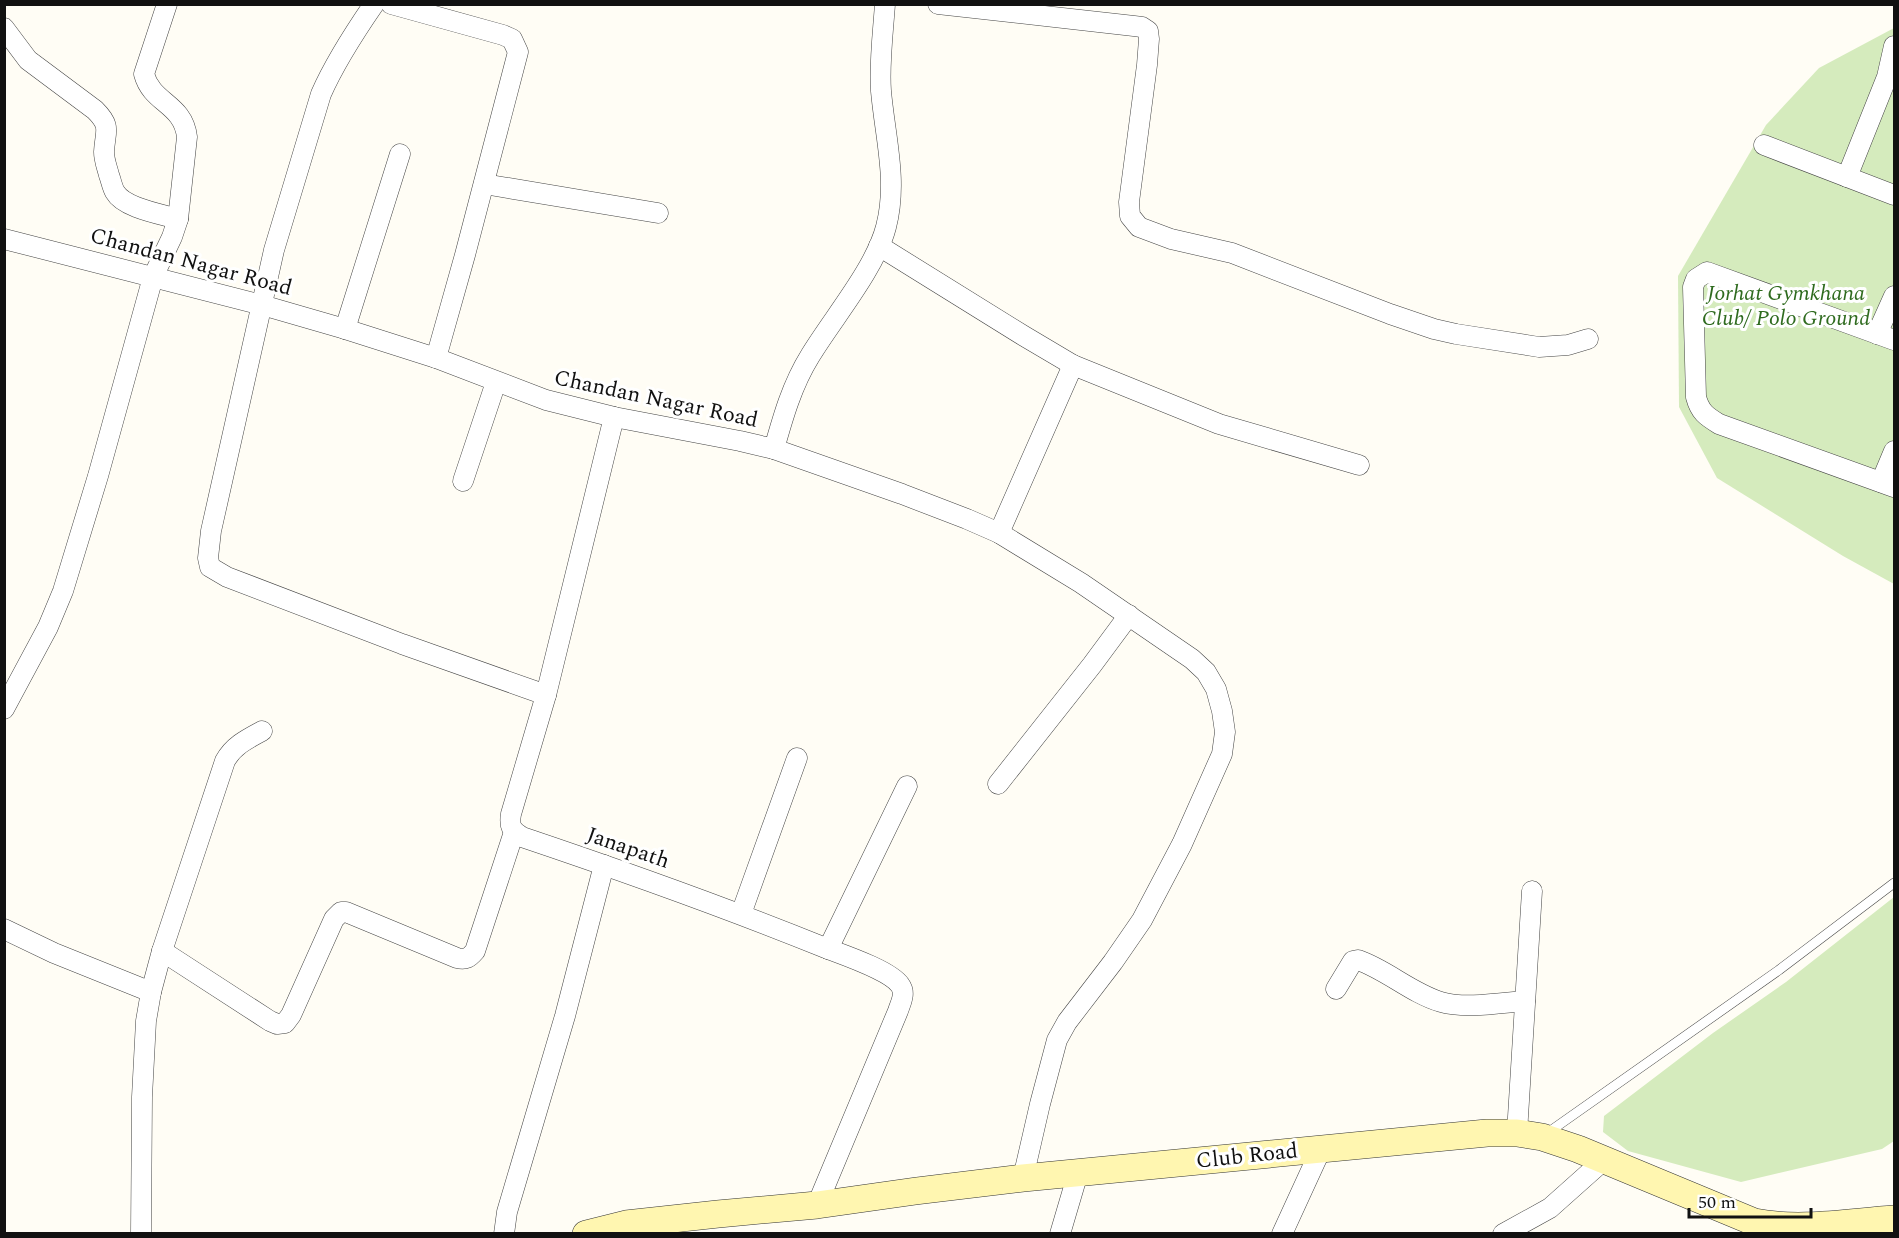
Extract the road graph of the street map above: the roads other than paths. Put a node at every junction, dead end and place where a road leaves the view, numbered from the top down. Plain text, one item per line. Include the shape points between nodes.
1 (167, 4) edge
2 (374, 4) edge
3 (391, 4) edge
4 (885, 4) edge
5 (938, 4) edge
6 (4, 28) edge
7 (1894, 46) edge
8 (1764, 145) dead end
9 (400, 154) dead end
10 (1847, 177) junction
11 (484, 184) junction
12 (1894, 195) edge
13 (658, 213) dead end
14 (178, 219) junction
15 (4, 239) edge
16 (879, 246) junction
17 (153, 277) junction
18 (1894, 296) edge
19 (262, 305) junction
20 (345, 329) junction
21 (1886, 337) edge
22 (1588, 339) dead end
23 (436, 358) junction
24 (1073, 365) junction
25 (496, 382) junction
26 (614, 417) junction
27 (774, 449) junction
28 (1894, 451) edge
29 (1359, 465) dead end
30 (464, 481) dead end
31 (1888, 485) edge
32 (999, 533) junction
33 (1129, 615) junction
34 (546, 695) junction
35 (4, 709) edge
36 (262, 731) dead end
37 (797, 758) dead end
38 (998, 784) dead end
39 (907, 786) dead end
40 (514, 832) junction
41 (604, 865) junction
42 (1894, 884) edge
43 (1532, 891) dead end
44 (741, 914) junction
45 (4, 929) edge
46 (828, 949) junction
47 (162, 951) junction
48 (1336, 989) dead end
49 (151, 992) junction
50 (1525, 1001) junction
51 (1529, 1135) junction
52 (1321, 1149) junction
53 (1605, 1159) junction
54 (1078, 1173) junction
55 (1023, 1178) junction
56 (817, 1205) junction
57 (1894, 1219) edge
58 (1754, 1228) edge
59 (141, 1233) edge
60 (504, 1233) edge
61 (586, 1233) edge
62 (1060, 1233) edge
63 (1282, 1233) edge
64 (1503, 1233) edge

1 - 14 street via 144,74 152,92 186,124
2 - 19 street via 321,94 274,250
3 - 11 street via 512,39 518,52 515,68
4 - 16 street, Chandan Nagar Road via 881,90 890,151 891,201
5 - 22 street via 1142,27 1148,31 1129,202 1131,216 1139,227 1232,253 1434,329 1539,347
6 - 14 street via 28,60 102,117 108,131 105,161 119,198
7 - 10 street via 1887,77
8 - 10 street
9 - 20 street
10 - 12 street
11 - 13 street
11 - 23 street
14 - 17 street
15 - 17 street, Chandan Nagar Road
16 - 24 street
16 - 27 street, Chandan Nagar Road via 798,376
17 - 19 street, Chandan Nagar Road
17 - 35 street via 63,591
18 - 21 street
19 - 20 street, Chandan Nagar Road
19 - 34 street via 211,531 210,567 402,644
20 - 23 street, Chandan Nagar Road
21 - 31 street via 1707,272 1696,279 1693,287 1696,397 1706,416
23 - 25 street, Chandan Nagar Road
24 - 29 street via 1219,424
24 - 32 street
25 - 26 street, Chandan Nagar Road via 546,400
25 - 30 street
26 - 27 street, Chandan Nagar Road
26 - 34 street
27 - 32 street
28 - 31 street
32 - 33 street
33 - 38 street
33 - 55 street via 1206,672 1222,711 1222,754 1182,844 1142,920 1058,1040
34 - 40 street via 511,814 509,825
36 - 47 street via 238,745 225,761
37 - 44 street
39 - 46 street
40 - 41 street, Janapath
40 - 47 street via 470,957 457,958 341,912 334,919 285,1023 270,1021
41 - 44 street, Janapath
41 - 60 street
42 - 51 lane via 1779,970
43 - 50 street
44 - 46 street, Janapath
45 - 49 street
46 - 56 street, Janapath via 892,976 902,986 903,996
47 - 49 street
48 - 50 street via 1349,966 1358,960 1442,1002 1467,1005
49 - 59 street via 142,1098
50 - 51 street
51 - 52 street, Club Road via 1487,1133
51 - 53 street, Club Road
52 - 54 street, Club Road
52 - 63 street
53 - 58 street, Club Road
53 - 64 street via 1550,1208
54 - 55 street, Club Road
54 - 62 street
55 - 56 street, Club Road
56 - 61 street, Club Road via 626,1224
57 - 58 street, Club Road

